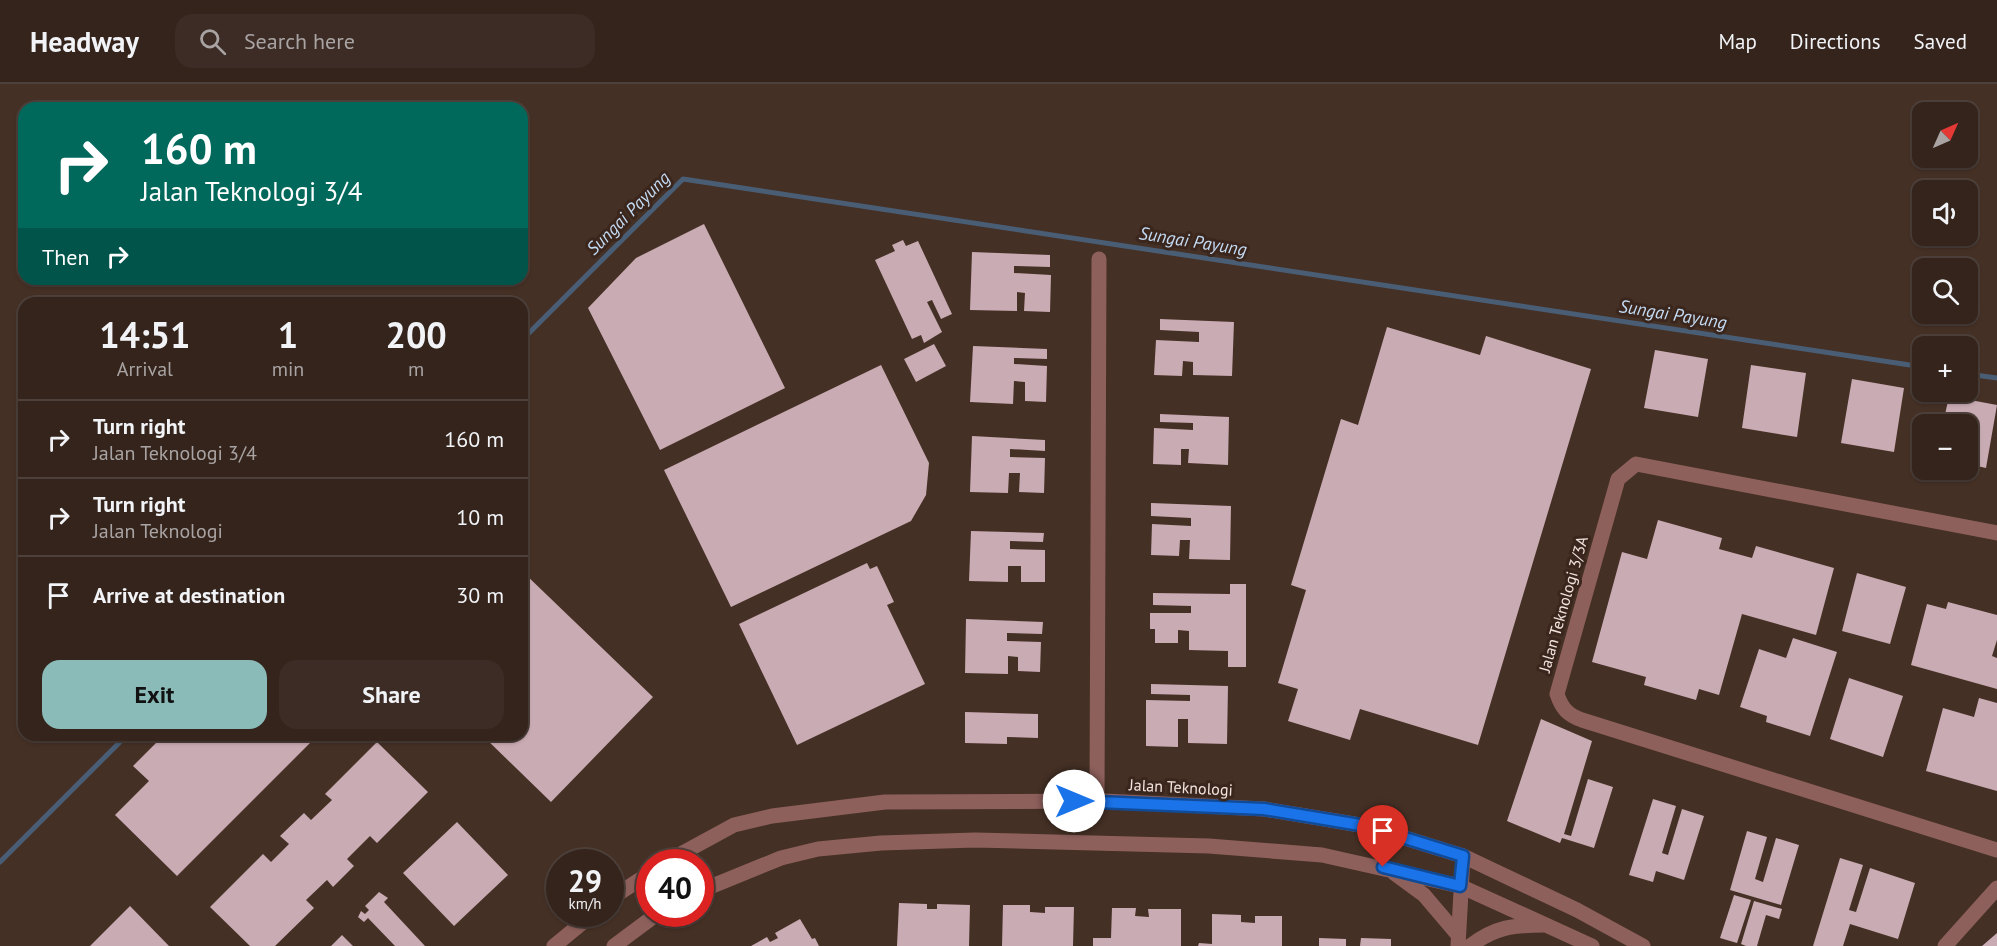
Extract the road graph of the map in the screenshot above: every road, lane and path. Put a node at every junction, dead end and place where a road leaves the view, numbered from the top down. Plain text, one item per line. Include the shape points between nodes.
1 (1099, 260) dead end
2 (1997, 533) edge
3 (1097, 801) junction
4 (690, 849) edge
5 (1997, 850) edge
6 (1463, 856) junction
7 (1388, 869) junction
8 (714, 885) edge
9 (1460, 886) junction
10 (1997, 888) edge
11 (1550, 925) junction
12 (577, 927) edge
13 (640, 927) edge
14 (1458, 940) edge
15 (554, 946) edge
16 (614, 946) edge
17 (1470, 946) edge
18 (1592, 946) edge
19 (1643, 946) edge
20 (1945, 946) edge

1 - 3 street
2 - 5 street, Jalan Teknologi 3/3A via 1636,465 1618,479 1557,694 1569,716
3 - 4 street, Jalan Teknologi via 916,801 811,810 734,825
3 - 6 street, Jalan Teknologi via 1264,809 1366,826
6 - 9 street
6 - 19 street, Jalan Teknologi
7 - 8 street via 1322,855 1209,846 975,840 818,849 782,858
7 - 9 street
7 - 14 street via 1424,895
9 - 11 street
9 - 14 street
10 - 20 street
11 - 17 street via 1509,926
11 - 18 street
12 - 15 street
13 - 16 street

